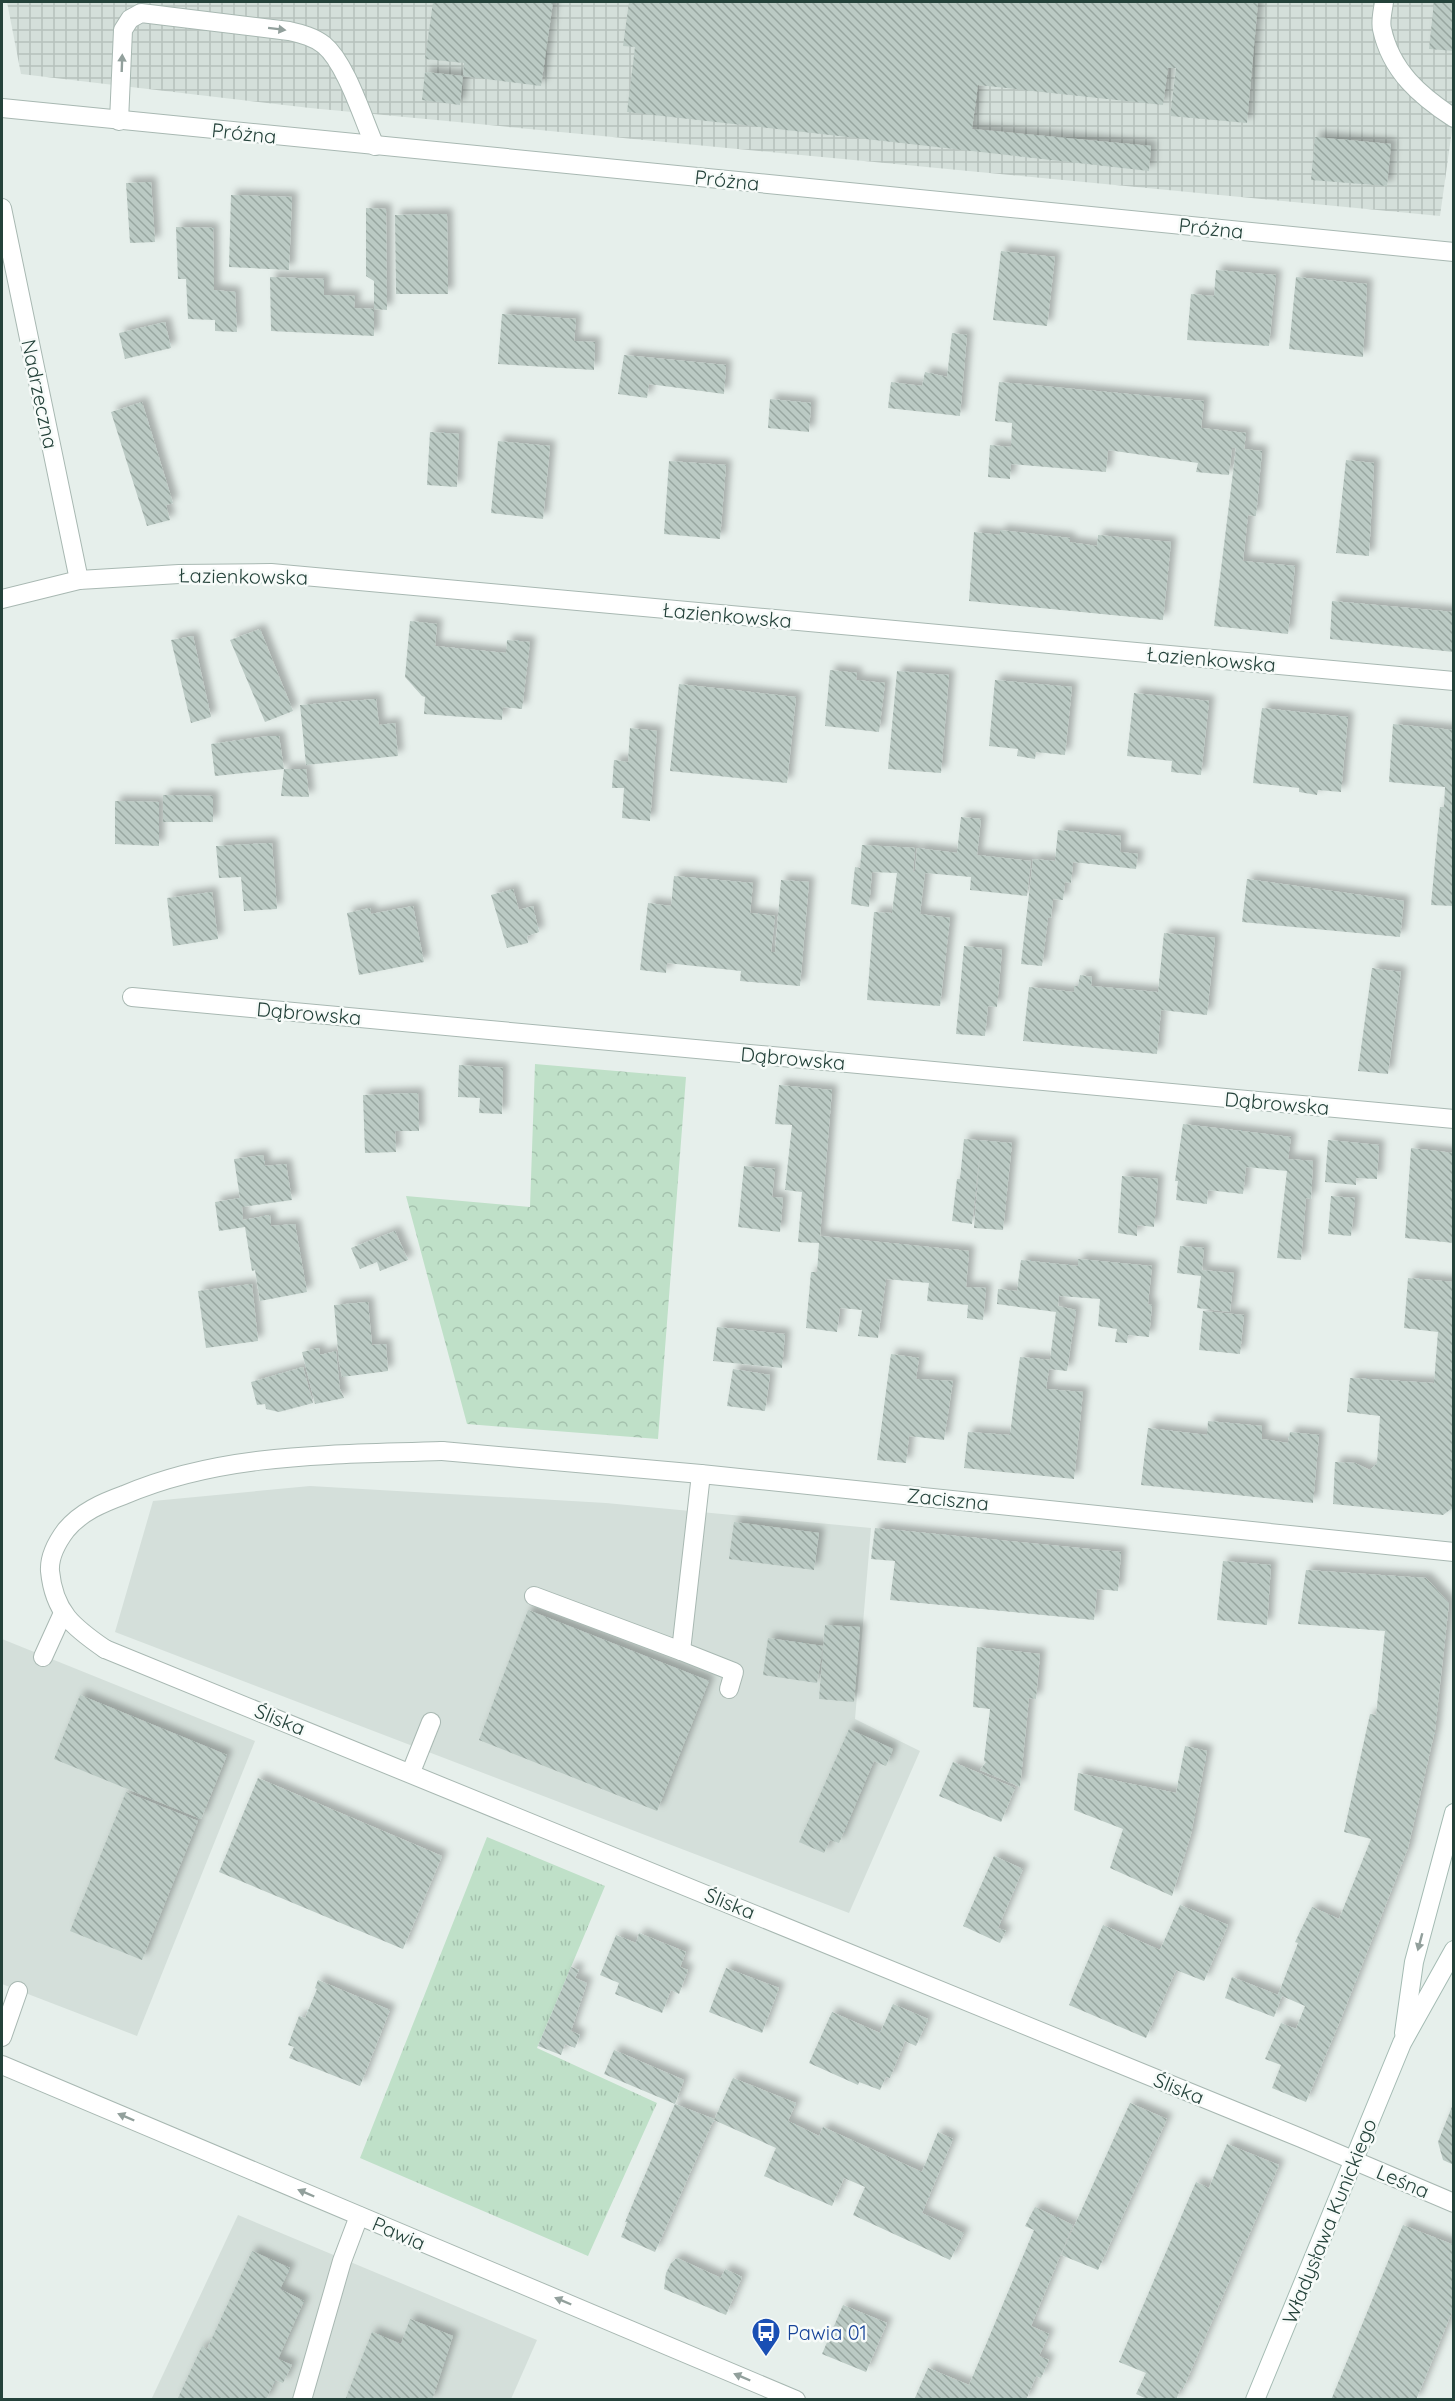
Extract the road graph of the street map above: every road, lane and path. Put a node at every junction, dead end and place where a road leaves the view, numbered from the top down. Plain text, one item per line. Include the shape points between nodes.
1 (1384, 2) edge
2 (2, 108) edge
3 (1454, 118) edge
4 (119, 121) junction
5 (375, 146) junction
6 (2, 208) edge
7 (1454, 252) edge
8 (80, 580) junction
9 (2, 599) edge
10 (1454, 681) edge
11 (132, 997) dead end
12 (1454, 1119) edge
13 (701, 1474) junction
14 (1454, 1552) edge
15 (534, 1596) dead end
16 (63, 1613) junction
17 (681, 1651) junction
18 (43, 1657) dead end
19 (729, 1689) dead end
20 (431, 1722) dead end
21 (411, 1772) junction
22 (1454, 1813) edge
23 (1454, 1950) edge
24 (18, 1991) dead end
25 (2, 2037) edge
26 (1402, 2043) junction
27 (2, 2065) edge
28 (2, 2080) edge
29 (39, 2080) junction
30 (1353, 2160) junction
31 (1454, 2203) edge
32 (359, 2216) junction
33 (302, 2400) edge
34 (796, 2400) edge
35 (1255, 2400) edge

1 - 3 street via 1382,27 1391,57 1407,81
2 - 4 street, Próżna
4 - 5 street, Próżna
4 -> 5 street via 123,30 130,19 141,13 310,36 325,46 343,71
5 - 7 street, Próżna
6 - 8 street, Nadrzeczna
8 - 9 street, Łazienkowska
8 - 10 street, Łazienkowska via 271,573
11 - 12 street, Dąbrowska
13 - 14 street, Zaciszna
13 - 16 street, Zaciszna via 442,1451 319,1455 200,1470 147,1485 76,1519 58,1540 50,1563 52,1586
13 - 17 street
15 - 17 street
16 - 18 street
16 - 21 street, Śliska via 79,1631 105,1649
17 - 19 street via 734,1672
20 - 21 street
21 - 30 street, Śliska
22 -> 26 street, Władysława Kunickiego via 1414,1962
23 - 26 street, Władysława Kunickiego
24 - 25 street
26 - 30 street, Władysława Kunickiego
27 - 29 street, Pawia
28 - 29 street
32 -> 29 street, Pawia
30 - 31 street, Leśna
30 - 35 street, Władysława Kunickiego
32 - 33 street via 342,2260
34 -> 32 street, Pawia

